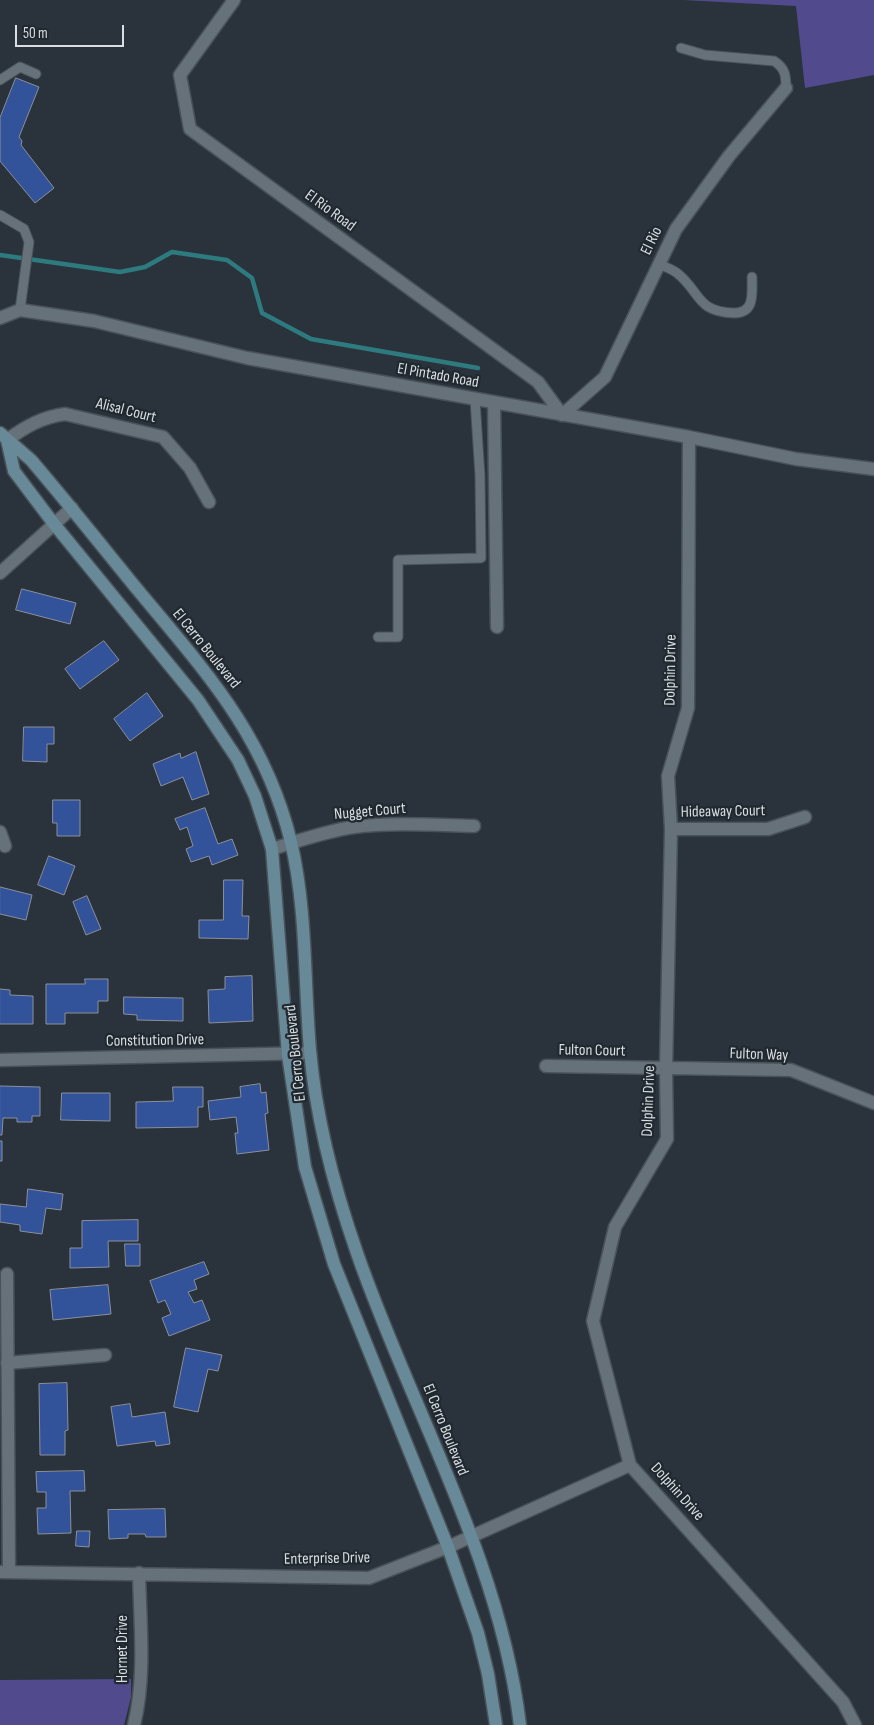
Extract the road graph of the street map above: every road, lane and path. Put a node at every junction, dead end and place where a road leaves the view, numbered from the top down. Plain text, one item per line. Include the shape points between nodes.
1 (234, 0) edge
2 (681, 48) dead end
3 (36, 74) dead end
4 (0, 80) edge
5 (786, 88) joint
6 (0, 215) edge
7 (659, 264) junction
8 (752, 277) dead end
9 (20, 310) junction
10 (0, 318) edge
11 (475, 400) junction
12 (494, 403) junction
13 (562, 415) junction
14 (3, 437) edge
15 (689, 437) junction
16 (874, 469) edge
17 (210, 502) dead end
18 (72, 508) junction
19 (54, 524) junction
20 (0, 573) edge
21 (497, 627) dead end
22 (378, 637) dead end
23 (805, 817) dead end
24 (474, 826) dead end
25 (670, 829) junction
26 (0, 832) edge
27 (291, 843) junction
28 (5, 846) dead end
29 (272, 849) junction
30 (310, 1053) junction
31 (288, 1055) junction
32 (0, 1060) edge
33 (546, 1066) dead end
34 (666, 1069) junction
35 (874, 1103) edge
36 (7, 1274) dead end
37 (105, 1355) dead end
38 (7, 1363) junction
39 (630, 1464) junction
40 (472, 1537) junction
41 (448, 1547) junction
42 (4, 1571) edge
43 (139, 1573) junction
44 (134, 1725) edge
45 (496, 1725) edge
46 (520, 1725) edge
47 (855, 1725) edge

1 - 13 street, El Rio Road via 180,75 190,129 538,382
2 - 5 lane via 705,55 774,61 782,66
3 - 4 lane via 20,68
5 - 7 street, El Rio via 729,156 676,229
6 - 9 lane via 24,229 29,242
7 - 8 lane via 679,275 703,304 724,313 744,311 750,304
7 - 13 street, El Rio via 605,378
9 - 10 street
9 - 11 street, El Pintado Road via 94,321 247,358
11 - 12 street, El Pintado Road
11 - 22 lane via 481,558 398,560 398,637
12 - 13 street, El Pintado Road
12 - 21 street
13 - 15 street, El Pintado Road
14 - 17 street, Alisal Court via 30,424 65,414 164,437 190,468
14 - 18 street, El Cerro Boulevard via 31,460
14 - 19 street, El Cerro Boulevard via 14,471
15 - 16 street, El Pintado Road via 796,459
15 - 25 street, Dolphin Drive via 688,708 668,776
18 - 19 street
18 - 27 street, El Cerro Boulevard via 218,686 244,726 275,789
19 - 20 street
19 - 29 street, El Cerro Boulevard via 219,728 255,796
23 - 25 street, Hideaway Court via 768,829
24 - 27 street, Nugget Court via 403,824 356,827
25 - 34 street, Dolphin Drive
26 - 28 street
27 - 29 street, Nugget Court
27 - 30 street, El Cerro Boulevard via 299,894
29 - 31 street, El Cerro Boulevard
30 - 31 street, Constitution Drive
30 - 40 street, El Cerro Boulevard via 326,1156 357,1254
31 - 32 street, Constitution Drive
31 - 41 street, El Cerro Boulevard via 306,1167 334,1264
33 - 34 street, Fulton Court
34 - 35 street, Fulton Way via 791,1070
34 - 39 street, Dolphin Drive via 668,1138 615,1227 594,1322
36 - 38 street
37 - 38 street
38 - 42 street
39 - 40 street, Enterprise Drive
39 - 47 street, Dolphin Drive via 844,1702
40 - 41 street, Enterprise Drive
40 - 46 street, El Cerro Boulevard via 504,1641
41 - 43 street, Enterprise Drive via 369,1578
41 - 45 street, El Cerro Boulevard via 478,1633
42 - 43 street, Enterprise Drive
43 - 44 street, Hornet Drive via 141,1670

